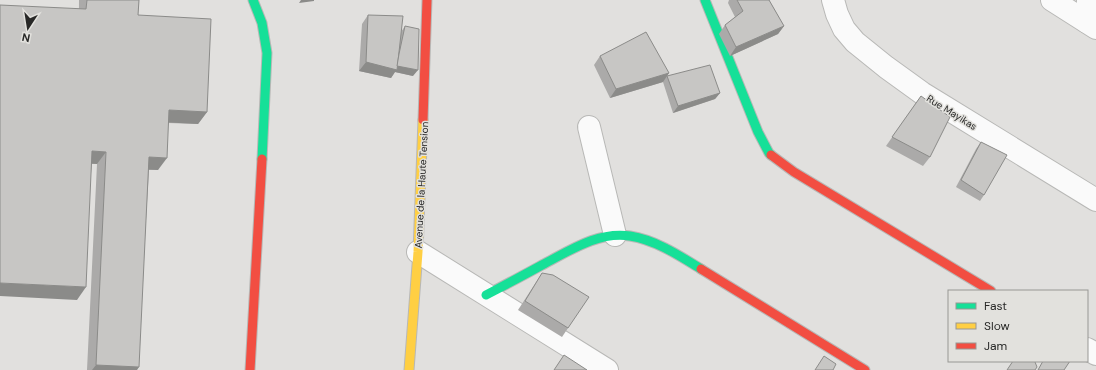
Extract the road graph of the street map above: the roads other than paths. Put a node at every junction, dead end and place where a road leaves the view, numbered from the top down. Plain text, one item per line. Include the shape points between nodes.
1 (253, 0) edge
2 (427, 0) edge
3 (705, 0) edge
4 (833, 0) edge
5 (1052, 0) edge
6 (1088, 0) edge
7 (1092, 25) edge
8 (589, 127) dead end
9 (1096, 200) edge
10 (615, 235) junction
11 (418, 252) junction
12 (989, 290) edge
13 (486, 295) junction
14 (250, 370) edge
15 (409, 370) edge
16 (607, 370) edge
17 (865, 370) edge

1 - 14 street via 262,18 266,62
2 - 11 street, Avenue de la Haute Tension
3 - 12 street via 758,132 770,153 794,172
4 - 9 street, Rue Mayikas via 844,29 855,42 886,67 922,93
5 - 7 street
6 - 7 street
8 - 10 street
10 - 13 street via 584,243
10 - 17 street via 639,237 673,252
11 - 13 street
11 - 15 street, Avenue de la Haute Tension
13 - 16 street

